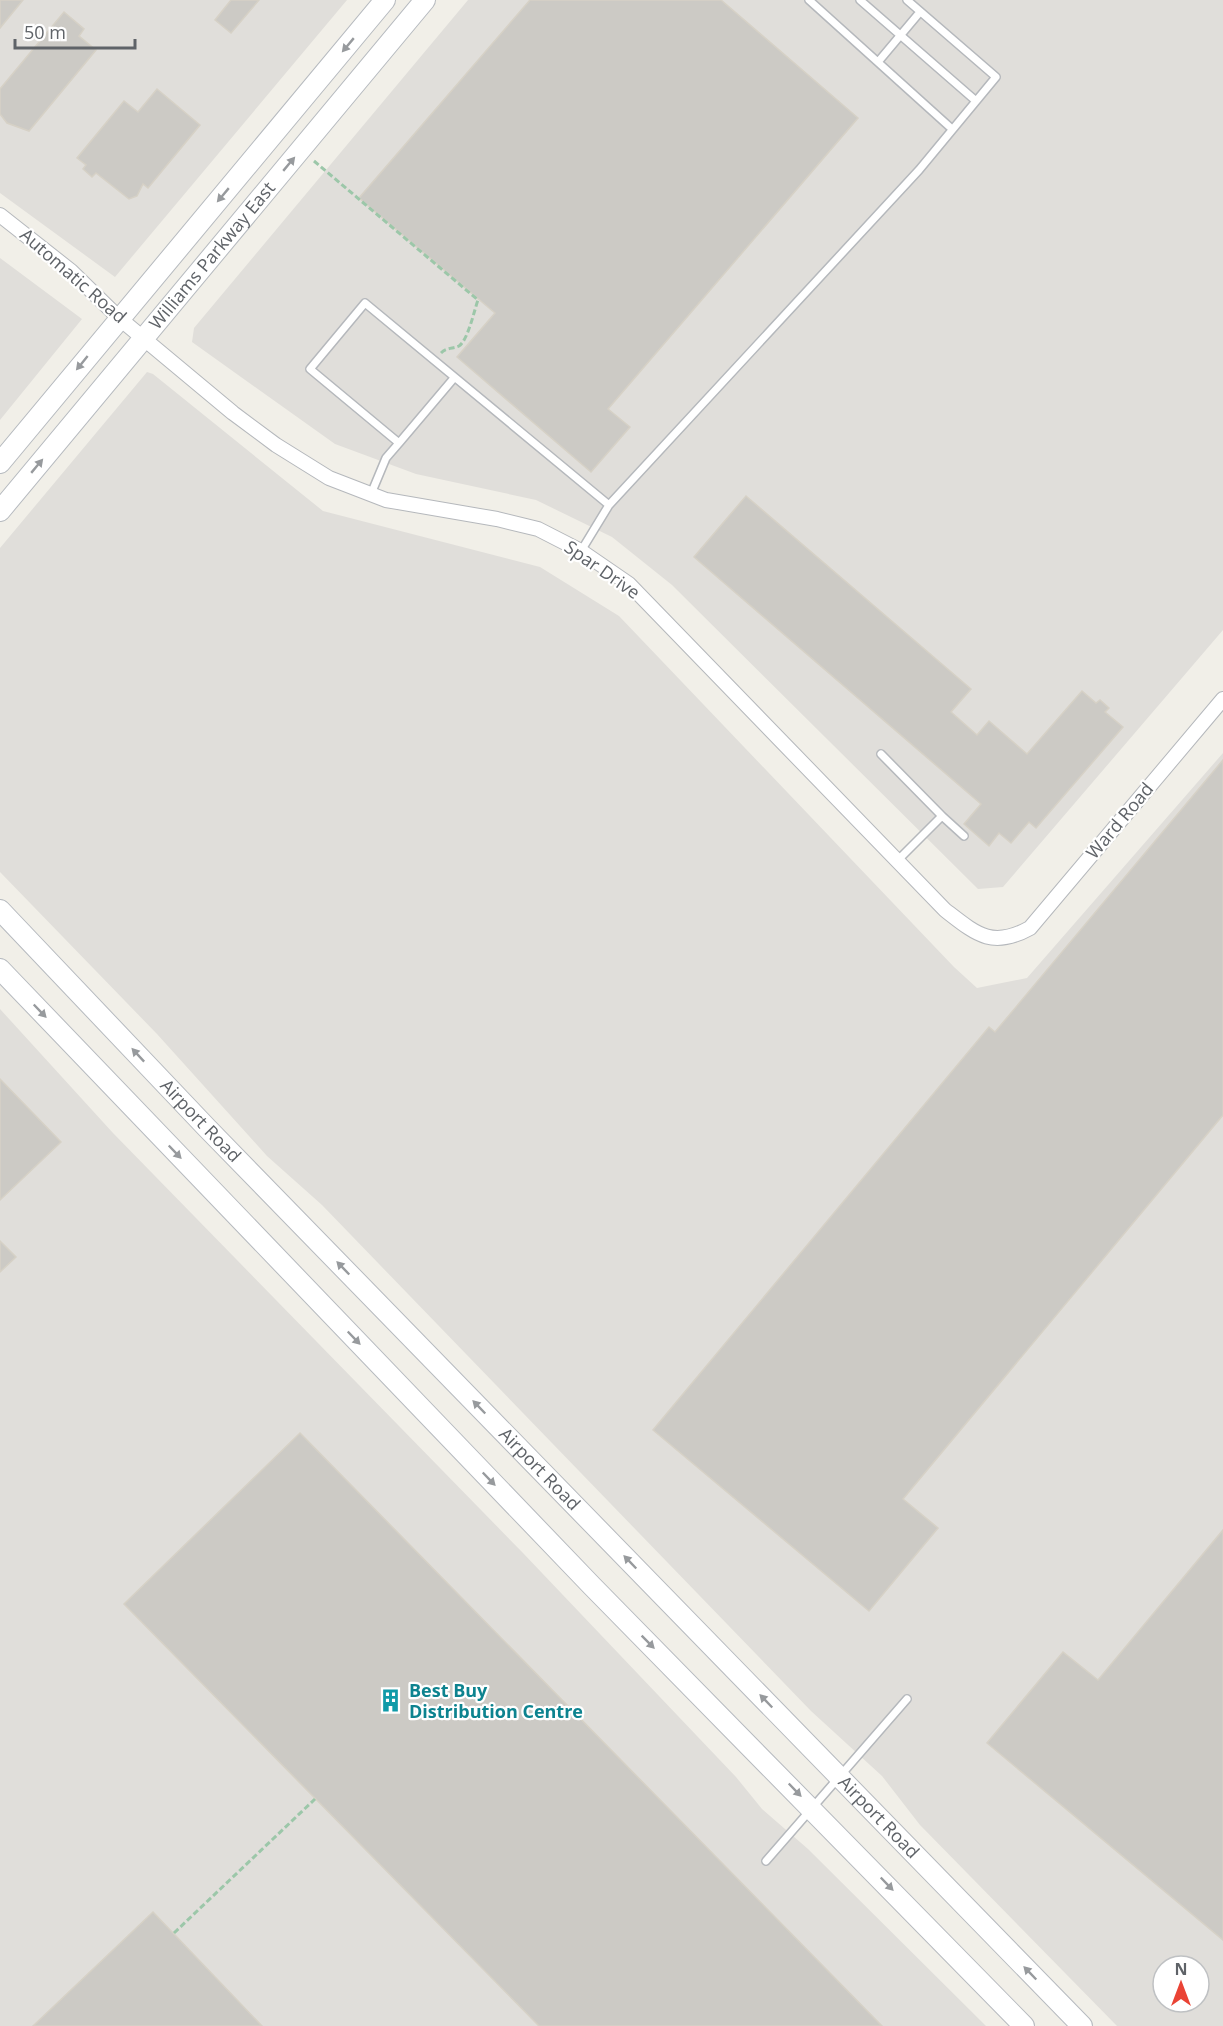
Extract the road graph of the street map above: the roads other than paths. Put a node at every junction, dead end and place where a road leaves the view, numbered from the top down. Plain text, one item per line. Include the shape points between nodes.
1 (385, 0) edge
2 (425, 0) edge
3 (809, 0) edge
4 (860, 0) edge
5 (907, 0) edge
6 (920, 12) junction
7 (900, 36) junction
8 (878, 62) junction
9 (976, 101) junction
10 (952, 129) junction
11 (0, 215) edge
12 (119, 318) junction
13 (145, 338) junction
14 (454, 378) junction
15 (399, 442) junction
16 (0, 463) edge
17 (370, 494) junction
18 (609, 505) junction
19 (0, 511) edge
20 (581, 551) junction
21 (1223, 699) edge
22 (881, 754) dead end
23 (942, 816) junction
24 (964, 836) dead end
25 (898, 860) junction
26 (0, 910) edge
27 (1012, 938) joint
28 (0, 969) edge
29 (907, 1699) dead end
30 (839, 1777) junction
31 (813, 1808) junction
32 (766, 1861) dead end
33 (1024, 2026) edge
34 (1082, 2026) edge

1 -> 12 main road, Williams Parkway East
13 -> 2 main road, Williams Parkway East
3 - 8 lane
4 - 7 lane
5 - 6 lane
6 - 7 lane
6 - 9 lane via 996,76
7 - 8 lane
7 - 9 lane
8 - 10 lane
9 - 10 lane
10 - 18 lane via 919,170
11 - 12 street, Automatic Road via 71,271
12 - 13 street, Automatic Road
12 -> 16 main road, Williams Parkway East
13 - 17 street, Spar Drive via 276,445 329,478
19 -> 13 main road, Williams Parkway East
14 - 15 lane
14 - 15 lane via 365,303 310,369
14 - 18 lane
15 - 17 lane via 386,458
17 - 20 street, Spar Drive via 538,529
18 - 20 lane
20 - 25 street, Spar Drive via 629,584 663,617
21 - 27 street, Ward Road via 1030,928
22 - 23 lane
23 - 24 lane
23 - 25 lane
25 - 27 street, Spar Drive via 945,910 974,932 996,940
30 -> 26 main road, Airport Road
28 -> 31 main road via 576,1569
29 - 30 lane
30 - 31 lane
34 -> 30 main road, Airport Road
31 - 32 lane
31 -> 33 main road

